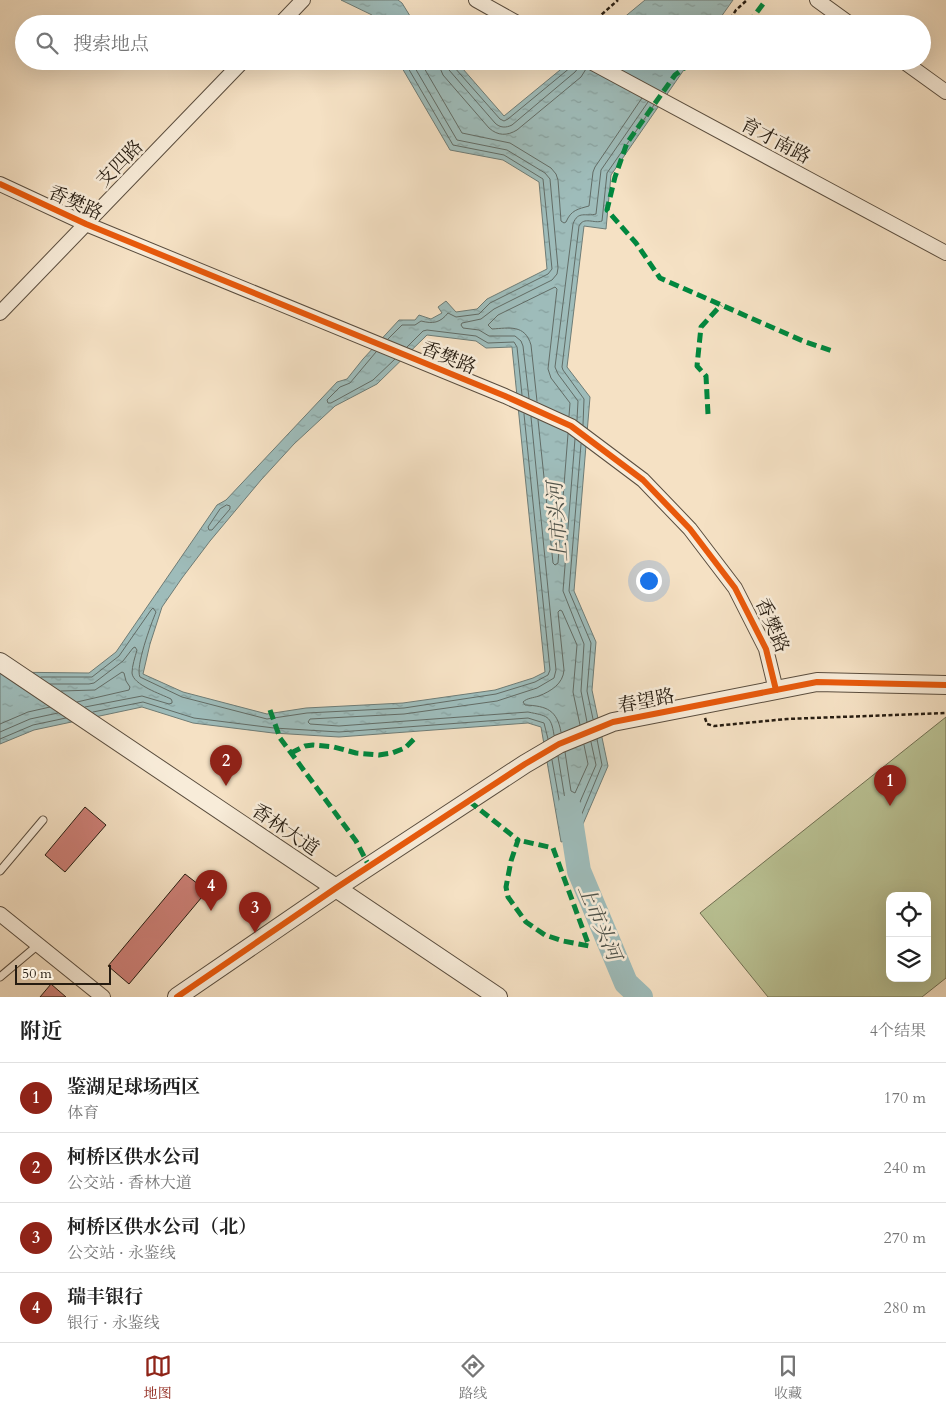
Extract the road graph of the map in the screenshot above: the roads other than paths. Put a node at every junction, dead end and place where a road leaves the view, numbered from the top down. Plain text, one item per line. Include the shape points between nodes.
1 (303, 0) edge
2 (476, 0) edge
3 (817, 0) edge
4 (289, 15) edge
5 (503, 15) edge
6 (838, 15) edge
7 (234, 70) edge
8 (606, 70) edge
9 (915, 70) edge
10 (946, 92) edge
11 (0, 184) edge
12 (86, 224) junction
13 (946, 253) edge
14 (0, 313) edge
15 (0, 662) edge
16 (946, 685) edge
17 (776, 690) junction
18 (43, 820) dead end
19 (0, 871) edge
20 (336, 888) junction
21 (0, 914) edge
22 (38, 945) junction
23 (0, 977) edge
24 (103, 997) edge
25 (177, 997) edge
26 (498, 997) edge

1 - 4 street
2 - 5 street
3 - 6 street
7 - 12 street, 支四路
8 - 13 street, 育才南路
9 - 10 street
11 - 12 street, 香樊路
12 - 14 street, 支四路
12 - 17 street, 香樊路 via 571,426 643,480 690,528 736,588 766,649
15 - 20 street, 香林大道
16 - 17 street, 春望路 via 817,682
17 - 20 street, 春望路 via 612,722 559,744
18 - 19 lane
20 - 25 street, 春望路
20 - 26 street, 香林大道
21 - 22 street
22 - 23 lane
22 - 24 street

